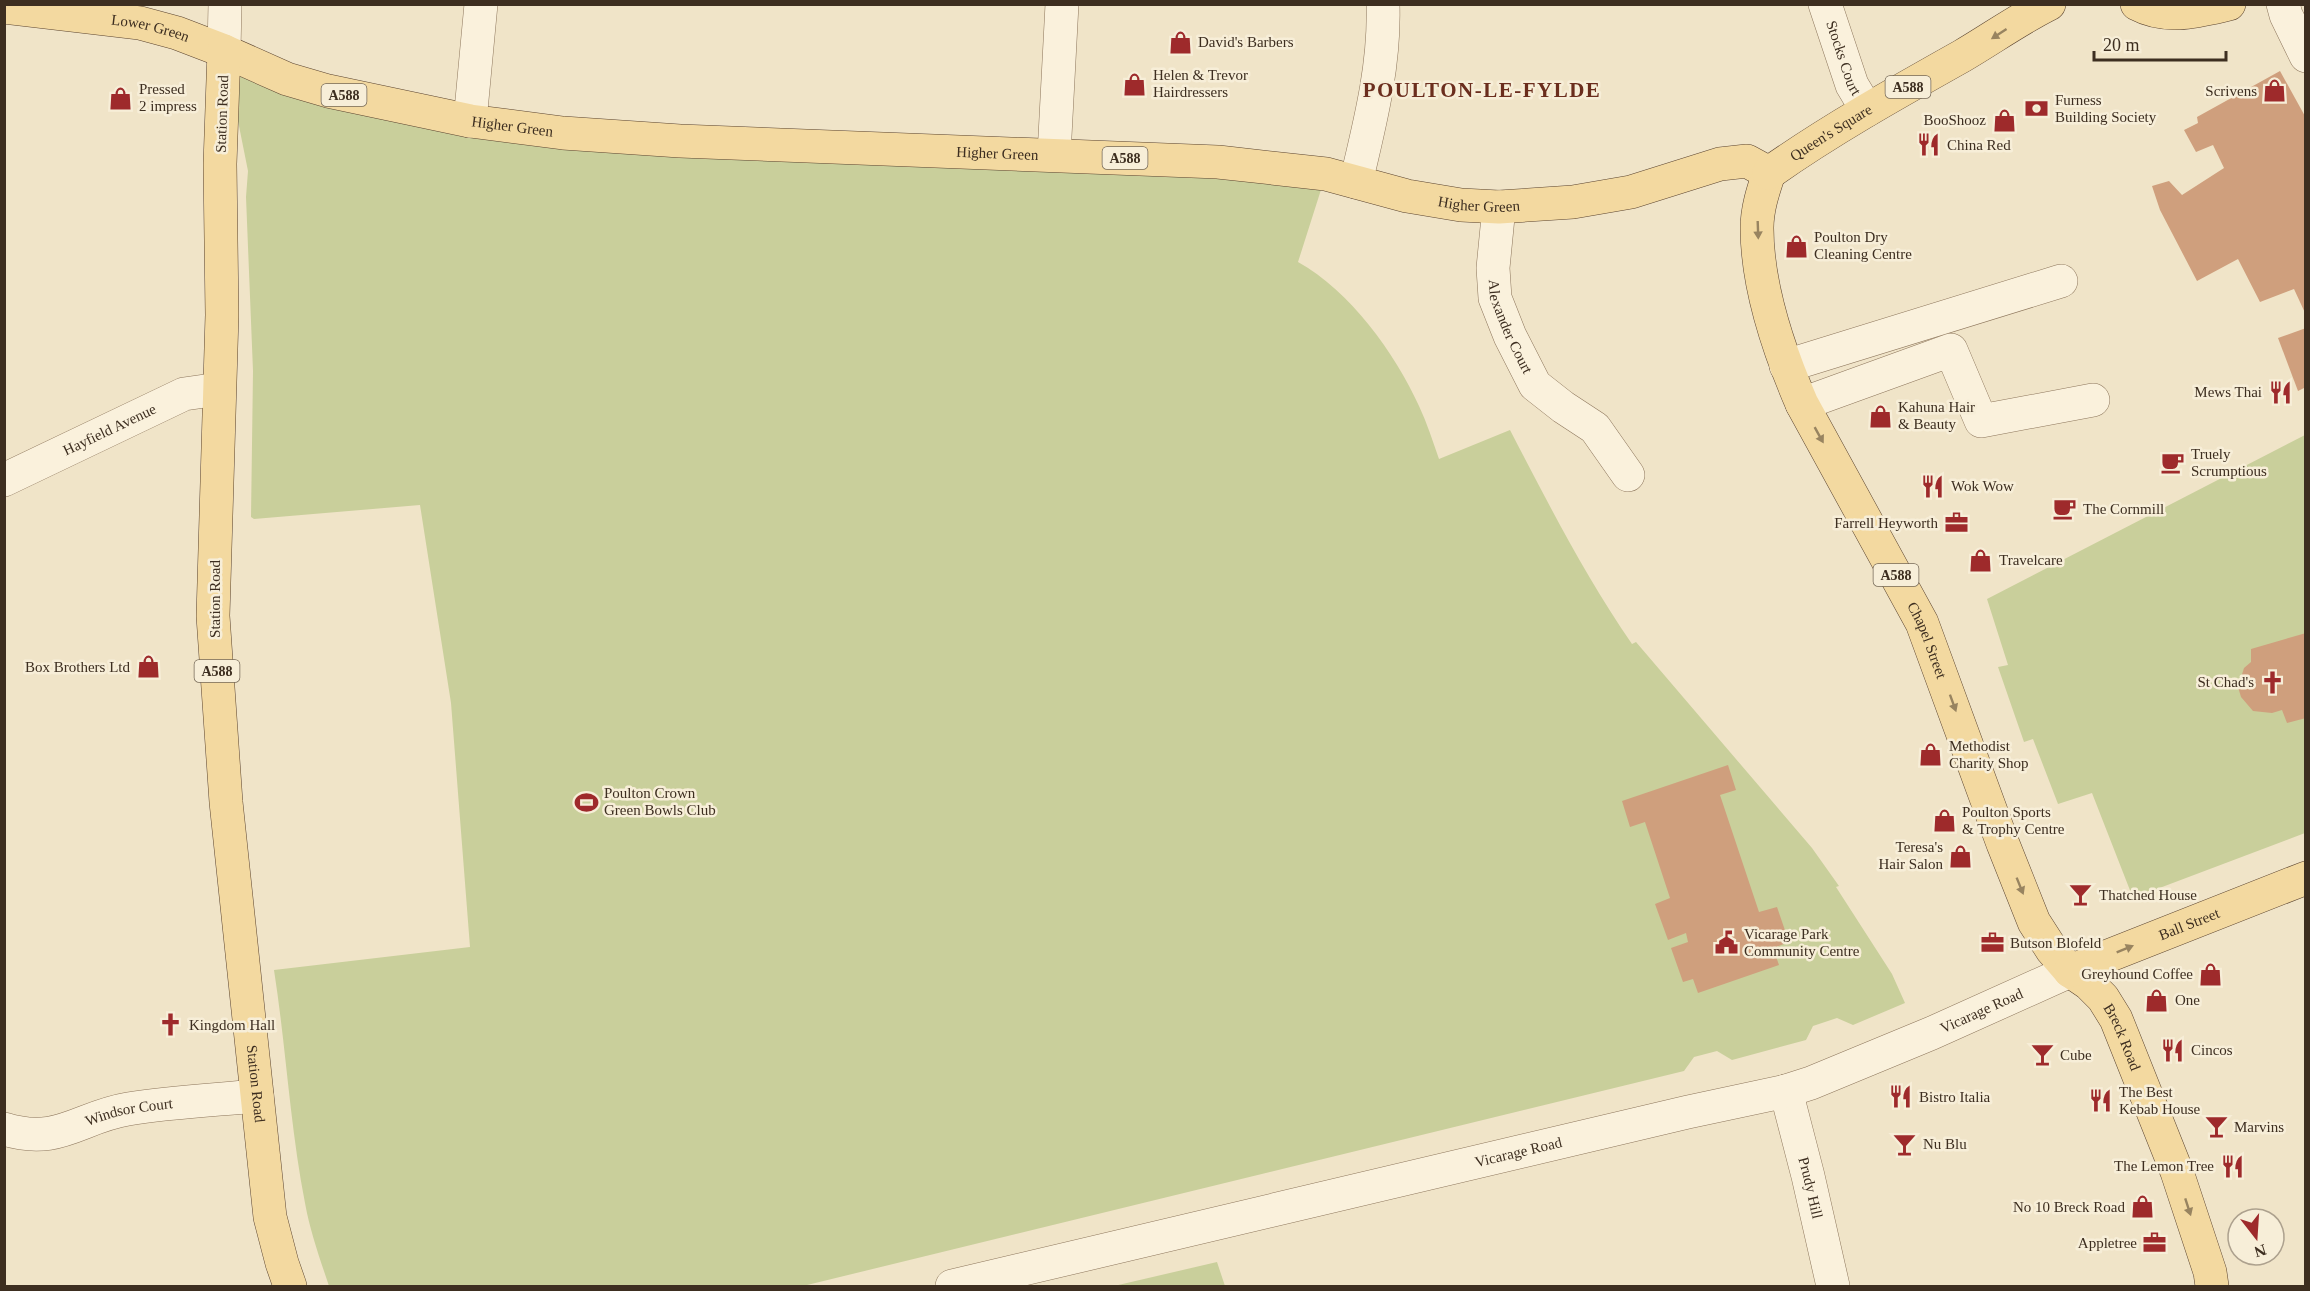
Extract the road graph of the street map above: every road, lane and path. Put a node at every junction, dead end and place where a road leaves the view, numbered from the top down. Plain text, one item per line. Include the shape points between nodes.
1 (225, 4) edge
2 (481, 4) edge
3 (1062, 4) edge
4 (1383, 4) edge
5 (1825, 4) edge
6 (2049, 4) edge
7 (2137, 4) edge
8 (2229, 4) edge
9 (2283, 4) edge
10 (4, 7) edge
11 (224, 51) junction
12 (2306, 56) edge
13 (1867, 110) junction
14 (470, 121) junction
15 (1054, 155) junction
16 (1769, 173) junction
17 (1356, 182) junction
18 (1499, 207) junction
19 (2061, 281) dead end
20 (1786, 366) junction
21 (219, 389) junction
22 (2093, 400) dead end
23 (1802, 404) junction
24 (1628, 475) dead end
25 (4, 480) edge
26 (2306, 878) edge
27 (2070, 971) junction
28 (1786, 1091) junction
29 (257, 1096) junction
30 (4, 1129) edge
31 (291, 1287) edge
32 (952, 1287) edge
33 (1833, 1287) edge
34 (2212, 1287) edge

1 - 11 street
2 - 14 street
3 - 15 street
4 - 17 street via 1381,63
5 - 13 street, Stocks Court via 1852,85
6 -> 13 main road, Queen's Square / A588
7 - 8 main road via 2163,14 2181,14
9 - 12 street
10 - 11 main road, Lower Green / A588 via 140,23
11 - 14 main road, Higher Green / A588 via 287,79 328,91
11 - 21 main road, Station Road / A588
13 - 16 main road, Queen's Square / A588
14 - 15 main road, Higher Green / A588 via 563,134
15 - 17 main road, Higher Green / A588 via 1286,168
16 - 18 main road, Higher Green / A588 via 1747,161 1720,164 1631,192 1573,202
16 -> 20 main road, Chapel Street / A588 via 1757,228 1762,276
17 - 18 main road, Higher Green / A588 via 1407,196
18 - 24 street, Alexander Court via 1493,268 1495,298 1510,336 1535,384 1595,428
19 - 20 street
20 - 23 main road, Chapel Street / A588
21 - 25 street, Hayfield Avenue via 184,394
21 - 29 main road, Station Road / A588 via 213,616 226,801
22 - 23 street via 1981,421 1951,350
23 -> 27 main road, Chapel Street / A588 via 1922,623 2034,922
27 -> 26 main road, Ball Street
27 - 28 street, Vicarage Road via 1932,1033
27 -> 34 main road, Breck Road / A588 via 2103,998 2115,1019 2177,1172
28 - 32 street, Vicarage Road
28 - 33 street, Prudy Hill
29 - 30 street, Windsor Court via 127,1109 59,1133 25,1136
29 - 31 main road, Station Road / A588 via 270,1217

